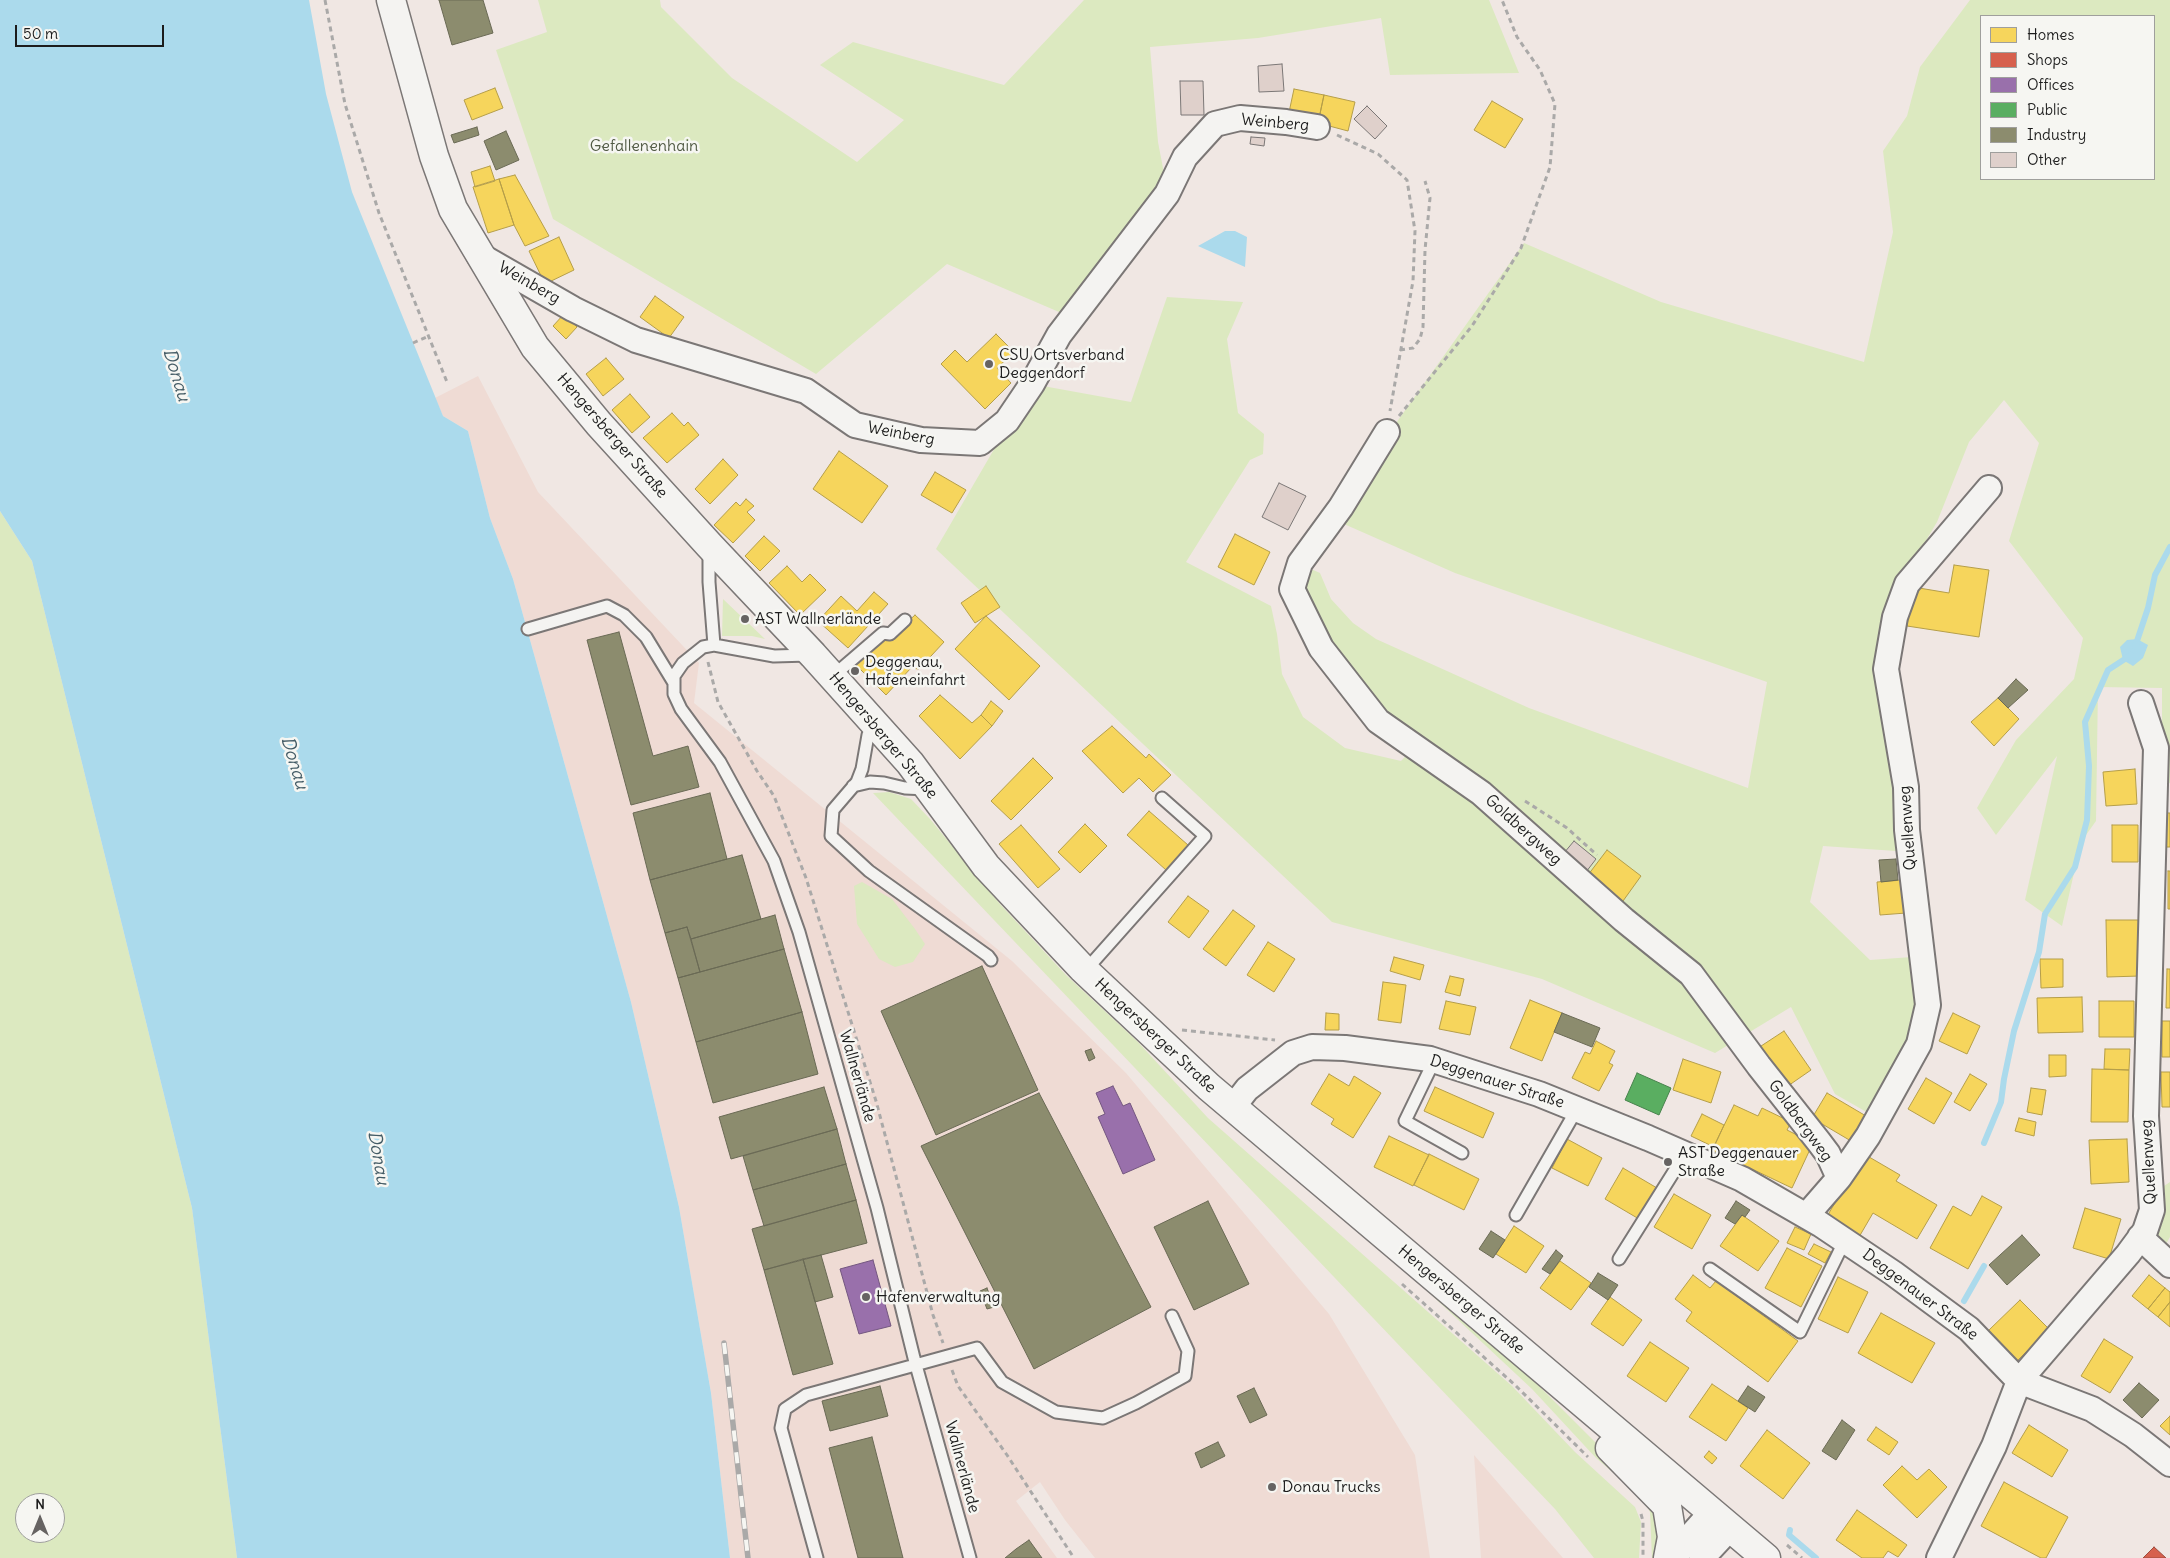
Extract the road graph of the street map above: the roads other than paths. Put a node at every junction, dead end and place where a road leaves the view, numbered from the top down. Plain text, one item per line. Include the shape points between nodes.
1 (391, 0) edge
2 (1317, 127) road end
3 (479, 255) junction
4 (1387, 432) road end
5 (1989, 488) dead end
6 (709, 545) junction
7 (905, 620) dead end
8 (528, 629) dead end
9 (714, 645) junction
10 (813, 655) junction
11 (833, 676) junction
12 (674, 683) junction
13 (2141, 703) dead end
14 (875, 724) junction
15 (853, 786) junction
16 (929, 789) junction
17 (1162, 798) dead end
18 (991, 960) dead end
19 (1085, 971) junction
20 (1434, 1061) junction
21 (1233, 1108) junction
22 (1578, 1109) junction
23 (1462, 1153) dead end
24 (1685, 1154) junction
25 (1839, 1178) junction
26 (1516, 1215) dead end
27 (1806, 1216) junction
28 (2140, 1237) junction
29 (1845, 1240) junction
30 (1619, 1259) dead end
31 (2170, 1265) edge
32 (1710, 1269) dead end
33 (1172, 1316) dead end
34 (918, 1366) junction
35 (2019, 1381) junction
36 (1577, 1398) junction
37 (2170, 1464) edge
38 (1720, 1521) junction
39 (817, 1558) edge
40 (970, 1558) edge
41 (1668, 1558) edge
42 (1676, 1558) edge
43 (1702, 1558) edge
44 (1766, 1558) edge
45 (1939, 1558) edge

1 - 3 main road, Hengersberger Straße via 437,165 453,209
2 - 3 street, Weinberg via 1240,118 1215,124 1185,157 1167,194 1059,335 1007,421 980,444 921,440 855,424 806,391 636,340 573,309
3 - 6 main road, Hengersberger Straße via 535,347 599,424
4 - 25 street, Goldbergweg via 1341,506 1300,563 1292,589 1321,648 1378,720 1481,793 1624,920 1691,974 1828,1154
5 - 25 street, Quellenweg via 1907,584 1895,617 1886,669 1906,787 1907,830 1928,1005 1919,1044 1868,1136
6 - 9 lane
6 - 10 main road, Hengersberger Straße
7 - 11 lane via 890,634 883,633
8 - 12 lane, Wallnerlände via 607,606 624,615 646,637
9 - 10 lane via 774,656
9 - 12 lane via 703,647 682,663 674,676
10 - 11 main road, Hengersberger Straße
11 - 14 main road, Hengersberger Straße
12 - 34 lane, Wallnerlände via 674,694 681,709 720,762 774,861 799,932
13 - 28 street, Quellenweg via 2156,748 2146,1116 2152,1210
14 - 15 lane via 868,736 862,769
14 - 16 main road, Hengersberger Straße
15 - 16 lane via 870,782
15 - 18 lane via 833,810 831,836 869,871
16 - 19 main road, Hengersberger Straße via 986,866
17 - 19 lane via 1205,836
19 - 21 main road, Hengersberger Straße
20 - 21 street, Deggenauer Straße via 1345,1048 1312,1047 1293,1053 1248,1089
20 - 22 street, Deggenauer Straße
20 - 23 lane via 1405,1121
21 - 36 main road, Hengersberger Straße
22 - 24 street, Deggenauer Straße
22 - 26 lane
24 - 27 street, Deggenauer Straße via 1742,1179
24 - 30 lane
25 - 27 street, Goldbergweg
27 - 29 street, Deggenauer Straße
28 - 31 street
28 - 35 street, Quellenweg
29 - 32 lane via 1800,1332
29 - 35 street, Deggenauer Straße via 1969,1329
33 - 34 lane via 1188,1351 1184,1376 1136,1404 1103,1418 1056,1412 1002,1382 977,1348
34 - 39 lane via 806,1395 785,1409 781,1428
34 - 40 lane, Wallnerlände
35 - 37 street, Deggenauer Straße via 2092,1409
35 - 45 street, Quellenweg via 1994,1446
36 - 38 main road, Hengersberger Straße
36 - 41 main road via 1586,1426 1667,1506 1672,1537
38 - 42 street via 1684,1542
38 - 43 street
38 - 44 main road, Hengersberger Straße

